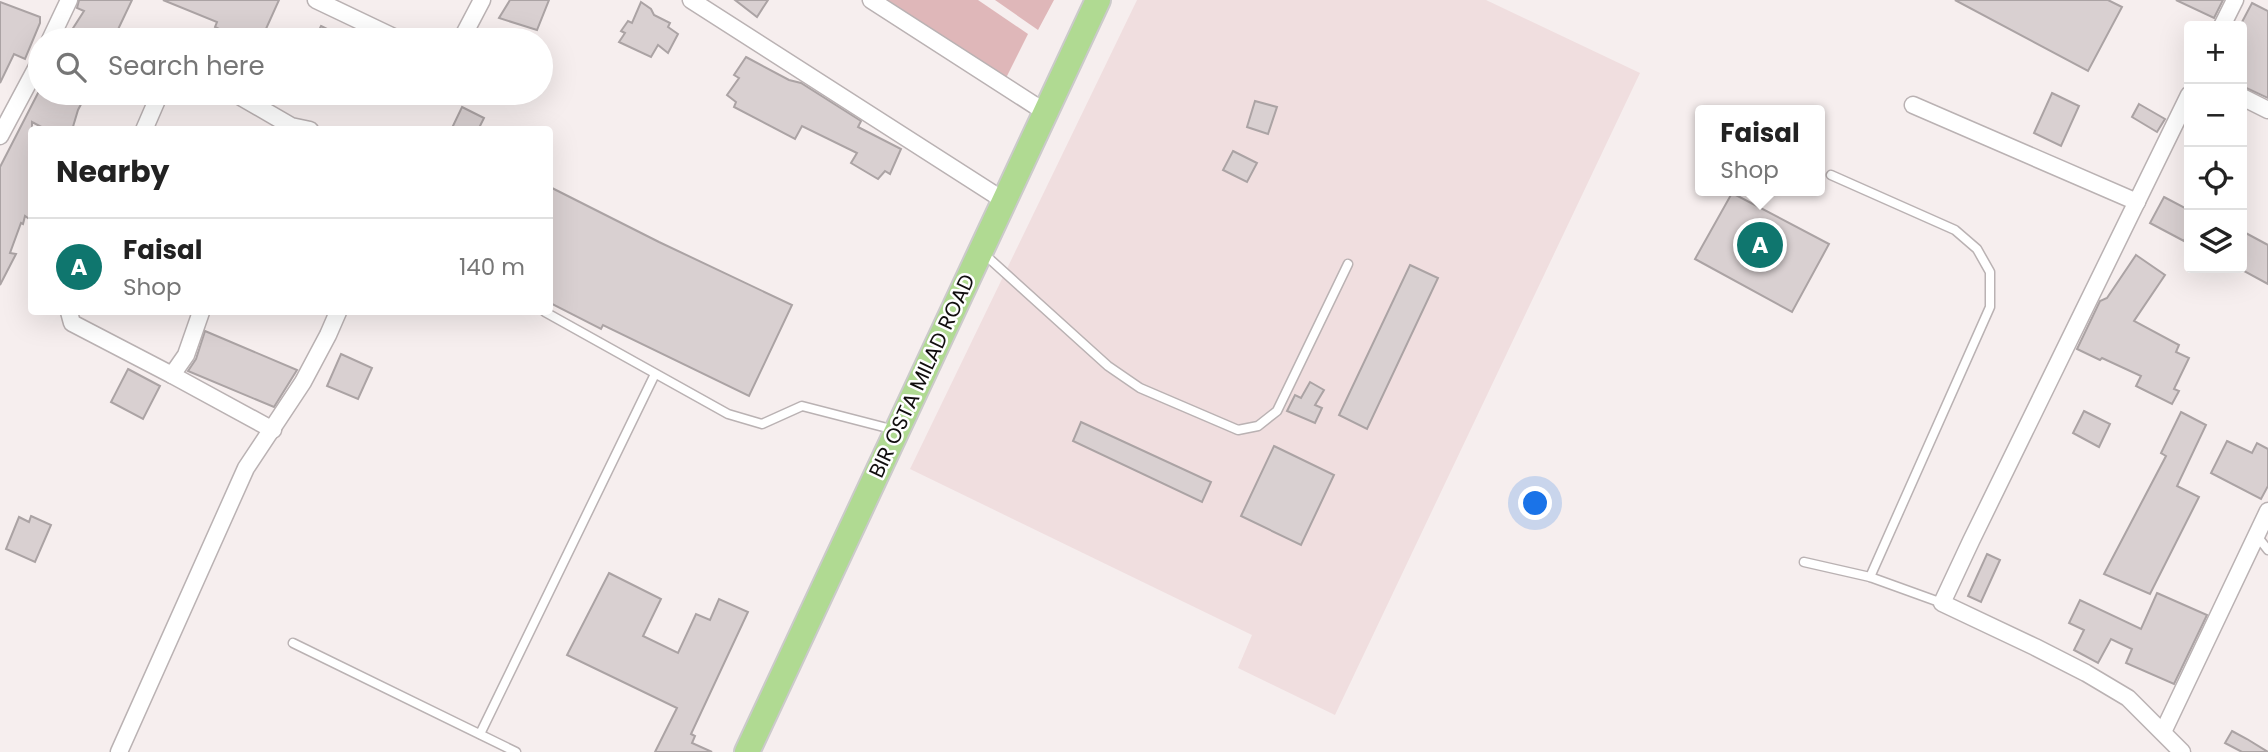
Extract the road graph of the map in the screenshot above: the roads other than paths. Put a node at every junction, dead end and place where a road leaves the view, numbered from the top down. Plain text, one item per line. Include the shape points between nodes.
1 (69, 0) edge
2 (316, 0) edge
3 (482, 0) edge
4 (691, 0) edge
5 (871, 0) edge
6 (1098, 0) edge
7 (2235, 0) edge
8 (2224, 21) edge
9 (56, 28) edge
10 (375, 28) edge
11 (467, 28) edge
12 (28, 84) edge
13 (2247, 100) edge
14 (155, 105) edge
15 (253, 105) edge
16 (1913, 105) dead end
17 (2184, 105) edge
18 (2268, 110) edge
19 (1045, 112) junction
20 (146, 126) edge
21 (287, 126) edge
22 (0, 136) edge
23 (1831, 175) dead end
24 (1003, 200) junction
25 (2137, 202) junction
26 (981, 251) junction
27 (1348, 264) dead end
28 (70, 315) edge
29 (200, 315) edge
30 (337, 315) edge
31 (550, 315) edge
32 (654, 374) junction
33 (172, 375) junction
34 (273, 429) junction
35 (896, 430) junction
36 (2268, 510) edge
37 (2257, 537) junction
38 (2268, 550) edge
39 (1804, 562) dead end
40 (1870, 577) junction
41 (1942, 603) junction
42 (293, 643) dead end
43 (2163, 732) junction
44 (480, 734) junction
45 (119, 752) edge
46 (516, 752) edge
47 (747, 752) edge
48 (2182, 752) edge

1 - 9 street
2 - 10 street
3 - 11 street
4 - 24 street
5 - 19 street
6 - 19 main road, BIR OSTA MILAD ROAD
7 - 8 street
12 - 22 street
13 - 18 street
14 - 20 street
15 - 21 street
16 - 25 street
17 - 25 street
19 - 24 main road, BIR OSTA MILAD ROAD
23 - 40 lane via 1955,230 1977,249 1990,272 1990,307
24 - 26 main road, BIR OSTA MILAD ROAD
25 - 41 street
26 - 27 lane via 1140,388 1238,430 1258,426 1277,411
26 - 35 main road, BIR OSTA MILAD ROAD
28 - 33 street via 72,323
29 - 33 street via 186,355
30 - 34 street
31 - 32 lane
32 - 35 lane via 728,414 762,424 802,406
32 - 44 lane
33 - 34 street
34 - 45 street via 246,468
35 - 47 main road, BIR OSTA MILAD ROAD
36 - 37 street
37 - 38 lane
37 - 43 street
39 - 40 lane
40 - 41 lane
41 - 43 street via 2086,673 2128,698
42 - 44 lane
43 - 48 street
44 - 46 lane

